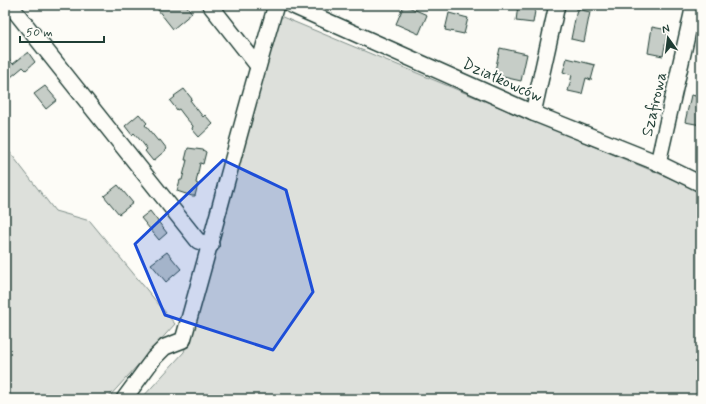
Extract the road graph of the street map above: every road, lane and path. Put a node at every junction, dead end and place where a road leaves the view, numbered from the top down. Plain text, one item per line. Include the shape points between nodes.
1 (10, 5) edge
2 (210, 5) edge
3 (276, 5) edge
4 (292, 5) edge
5 (557, 5) edge
6 (694, 5) edge
7 (258, 66) junction
8 (533, 112) junction
9 (658, 164) junction
10 (701, 184) edge
11 (211, 245) junction
12 (124, 399) edge

1 - 11 street via 198,242
2 - 7 street
3 - 7 street
4 - 8 street, Działkowców
5 - 8 street
6 - 9 street, Szafirowa
7 - 11 street
8 - 9 street, Działkowców
9 - 10 street, Działkowców
11 - 12 street via 183,340 165,347

